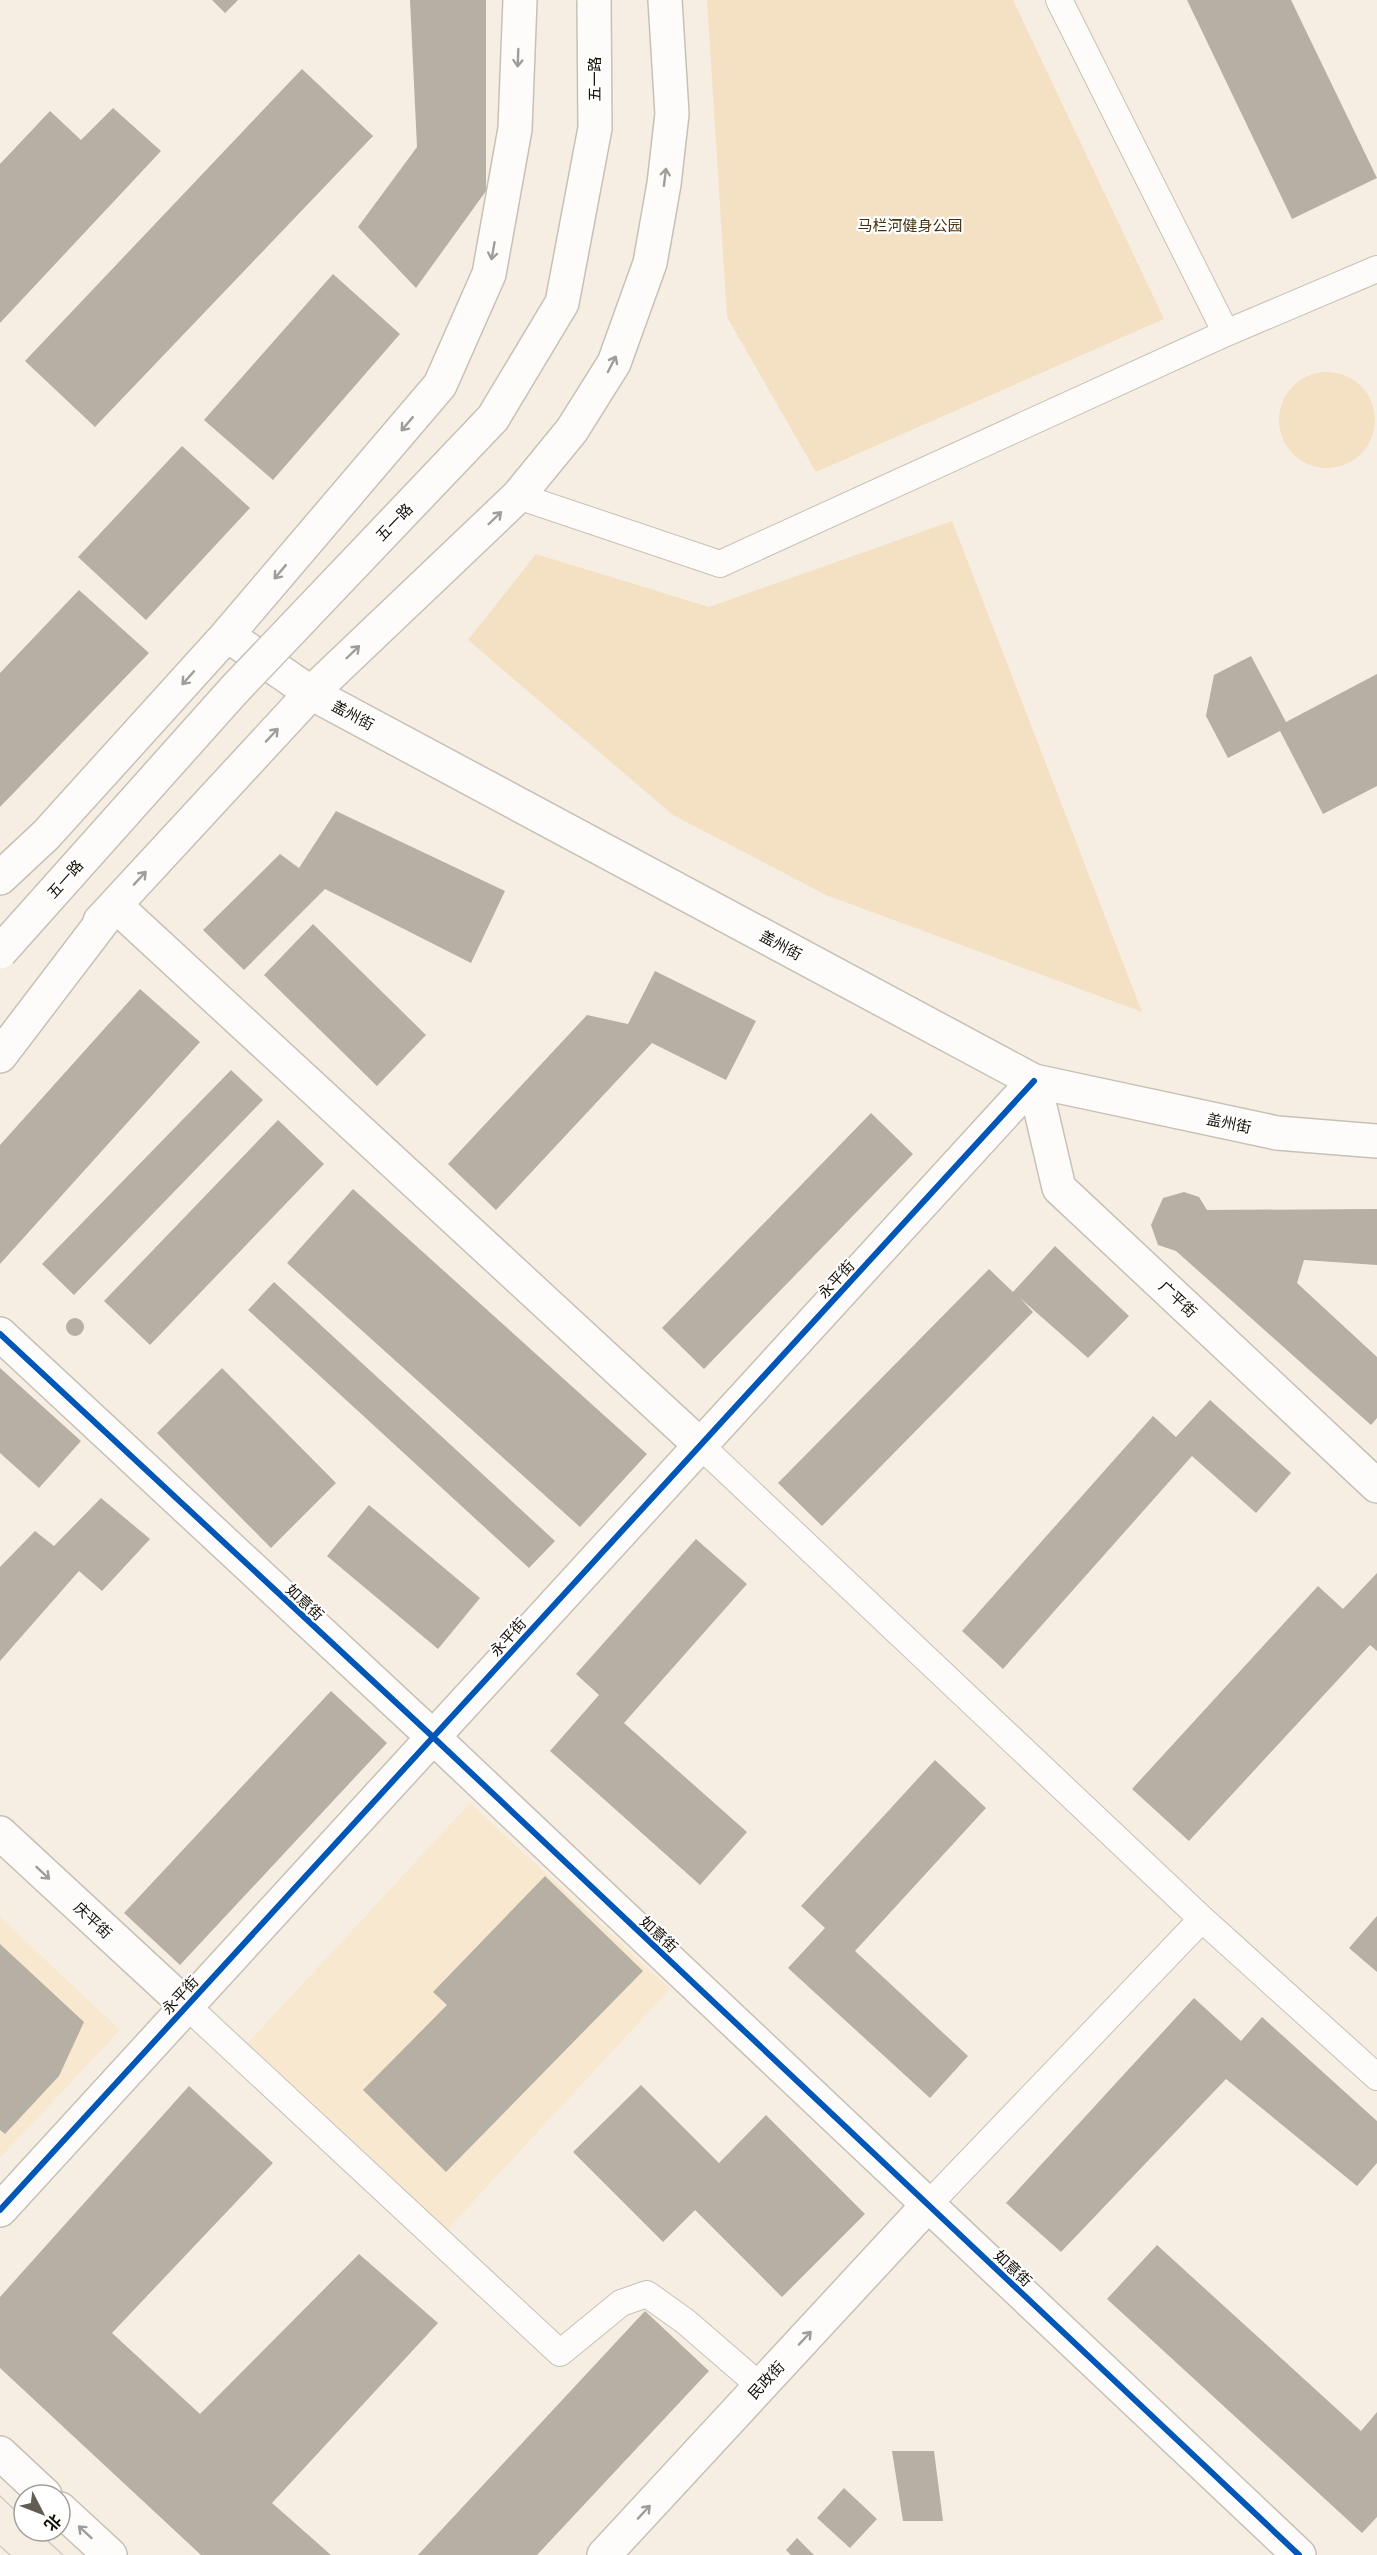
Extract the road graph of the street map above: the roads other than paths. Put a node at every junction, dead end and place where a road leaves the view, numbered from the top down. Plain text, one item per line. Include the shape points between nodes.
1 (520, 0) edge
2 (594, 0) edge
3 (665, 0) edge
4 (1059, 0) edge
5 (1377, 269) edge
6 (1226, 333) junction
7 (518, 495) junction
8 (227, 635) junction
9 (311, 693) junction
10 (46, 835) junction
11 (0, 878) edge
12 (0, 885) edge
13 (116, 904) junction
14 (0, 952) edge
15 (0, 1031) edge
16 (0, 1056) edge
17 (1034, 1081) junction
18 (1377, 1141) edge
19 (0, 1335) edge
20 (700, 1445) junction
21 (1377, 1486) edge
22 (433, 1737) junction
23 (0, 1833) edge
24 (1202, 1919) junction
25 (186, 2006) junction
26 (1377, 2077) edge
27 (928, 2205) junction
28 (0, 2210) edge
29 (760, 2386) junction
30 (0, 2453) edge
31 (32, 2483) edge
32 (72, 2520) edge
33 (110, 2555) edge
34 (604, 2555) edge
35 (1299, 2555) edge

1 -> 8 street via 515,129 489,274 440,385
2 - 14 street, 五一路, bridge via 594,128 562,303 493,418 234,690
7 -> 3 street via 572,430 614,363 650,263 672,114
4 - 6 lane
5 - 6 lane
6 - 7 lane via 720,564
9 -> 7 street
8 - 9 street, 盖州街
8 -> 10 street
13 -> 9 street
9 - 17 street, 盖州街
10 - 11 street
10 - 12 street
13 - 15 street
13 - 16 street
13 - 20 street
17 - 18 street, 盖州街 via 1277,1133
17 - 20 street, 永平街
17 - 21 street, 广平街 via 1059,1188
19 - 22 street, 如意街
20 - 22 street, 永平街
20 - 24 lane
22 - 25 street, 永平街
22 - 27 street, 如意街
23 -> 25 street, 庆平街
24 - 26 lane
24 - 27 lane
25 - 28 street, 永平街
25 - 29 lane via 560,2353 621,2303 647,2294
29 -> 27 street, 民政街
27 - 35 street, 如意街
34 -> 29 street, 民政街
30 - 31 street
33 -> 32 street

